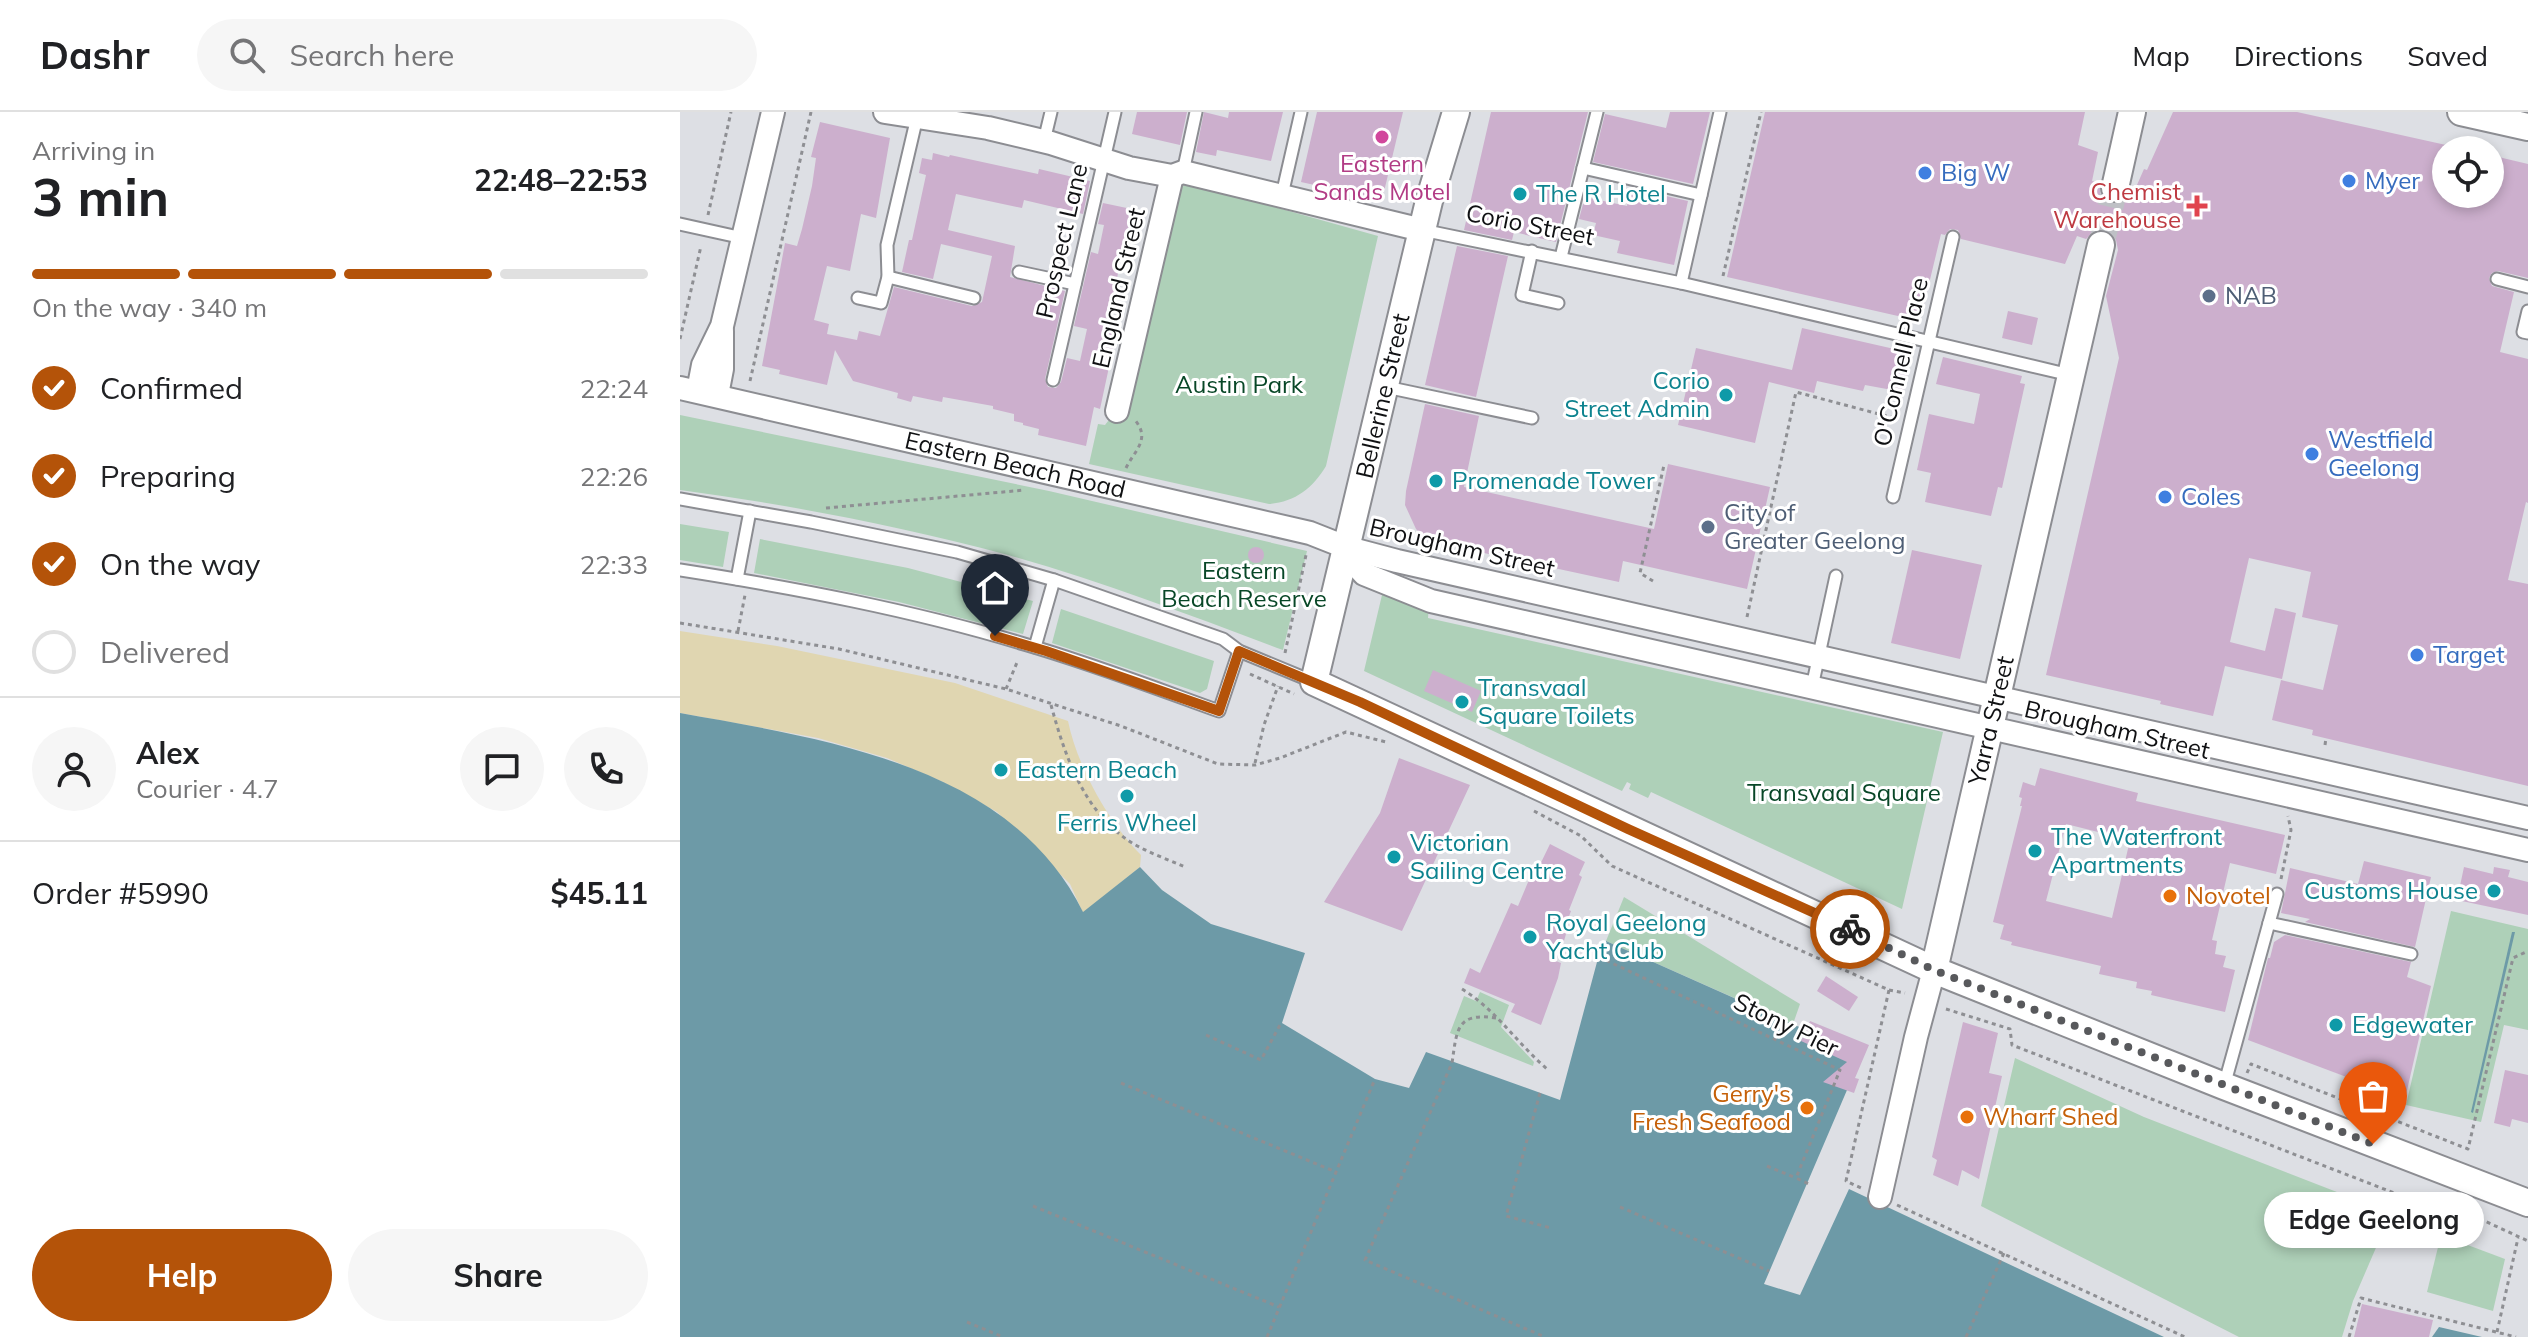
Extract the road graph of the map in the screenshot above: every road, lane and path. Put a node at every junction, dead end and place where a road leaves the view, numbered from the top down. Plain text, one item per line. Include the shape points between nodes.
1 (773, 112) edge
2 (811, 112) edge
3 (885, 112) edge
4 (1051, 112) edge
5 (1115, 112) edge
6 (1196, 112) edge
7 (1301, 112) edge
8 (1456, 112) edge
9 (1597, 112) edge
10 (1720, 112) edge
11 (1761, 112) edge
12 (2132, 112) edge
13 (2461, 112) edge
14 (917, 115) edge
15 (2528, 127) edge
16 (1044, 141) junction
17 (1103, 161) junction
18 (1583, 168) junction
19 (1178, 174) junction
20 (2115, 188) tunnel mouth
21 (1282, 195) junction
22 (1701, 195) junction
23 (680, 224) edge
24 (1422, 230) junction
25 (1953, 237) dead end
26 (743, 238) junction
27 (2101, 245) tunnel mouth
28 (1532, 251) junction
29 (1561, 257) junction
30 (1019, 272) dead end
31 (888, 277) junction
32 (1722, 279) dead end
33 (2497, 279) dead end
34 (1681, 283) junction
35 (1075, 284) junction
36 (2528, 287) edge
37 (858, 298) dead end
38 (974, 298) dead end
39 (1558, 303) dead end
40 (2528, 311) edge
41 (2528, 333) edge
42 (1929, 342) junction
43 (2071, 375) junction
44 (1053, 380) dead end
45 (1386, 387) junction
46 (698, 391) edge
47 (744, 403) junction
48 (1117, 411) joint
49 (1532, 418) dead end
50 (1908, 422) junction
51 (1664, 465) dead end
52 (1125, 476) dead end
53 (1033, 489) dead end
54 (1893, 497) dead end
55 (680, 499) edge
56 (750, 511) junction
57 (811, 522) junction
58 (1307, 548) dead end
59 (1348, 548) junction
60 (680, 570) edge
61 (1836, 576) dead end
62 (742, 580) junction
63 (1054, 580) junction
64 (1653, 581) dead end
65 (1605, 608) junction
66 (1747, 617) dead end
67 (680, 623) edge
68 (738, 631) junction
69 (1598, 638) junction
70 (1029, 645) junction
71 (1239, 651) junction
72 (1285, 653) dead end
73 (1819, 656) junction
74 (1233, 667) junction
75 (1314, 682) junction
76 (1812, 687) junction
77 (1006, 689) junction
78 (1999, 697) junction
79 (1051, 705) junction
80 (1992, 728) junction
81 (2326, 738) dead end
82 (1391, 743) dead end
83 (2325, 745) dead end
84 (1255, 765) junction
85 (1525, 806) dead end
86 (2528, 818) edge
87 (2288, 845) dead end
88 (2528, 850) edge
89 (1185, 867) dead end
90 (2281, 878) dead end
91 (2277, 894) dead end
92 (2269, 923) junction
93 (2528, 951) edge
94 (2411, 954) dead end
95 (1599, 957) dead end
96 (1934, 970) junction
97 (1462, 989) dead end
98 (1889, 990) junction
99 (1925, 1000) junction
100 (1496, 1018) junction
101 (1281, 1023) dead end
102 (1206, 1035) dead end
103 (2251, 1064) dead end
104 (1547, 1069) dead end
105 (1375, 1079) dead end
106 (1121, 1083) dead end
107 (2224, 1086) junction
108 (1540, 1093) dead end
109 (1767, 1166) dead end
110 (1336, 1172) junction
111 (1796, 1178) junction
112 (1809, 1184) dead end
113 (1880, 1197) junction
114 (2528, 1203) edge
115 (1033, 1206) dead end
116 (1620, 1207) dead end
117 (1551, 1228) dead end
118 (2518, 1237) junction
119 (2528, 1241) edge
120 (2004, 1253) junction
121 (1769, 1271) dead end
122 (1279, 1307) junction
123 (967, 1322) dead end
124 (2497, 1332) junction
125 (1003, 1337) edge
126 (1267, 1337) edge
127 (1545, 1337) edge
128 (1966, 1337) edge
129 (2185, 1337) edge
130 (2349, 1337) edge
131 (2516, 1337) edge

1 - 26 street
2 - 47 path
3 - 14 street, Corio Street
4 - 16 lane
5 - 17 lane, Prospect Lane
6 - 19 lane
7 - 21 lane
8 - 24 street, Bellerine Street
9 - 18 lane
10 - 22 lane
11 - 32 path
12 - 20 street
13 - 15 street
14 - 16 street, Corio Street
14 - 31 lane via 887,245
16 - 17 street, Corio Street
17 - 19 street, Corio Street
17 - 35 lane, Prospect Lane
18 - 22 lane
18 - 29 lane
19 - 21 street, Corio Street
19 - 48 street, England Street
21 - 24 street, Corio Street
22 - 34 lane
23 - 26 lane
24 - 28 lane, Corio Street
24 - 45 street, Bellerine Street
25 - 42 lane, O'Connell Place
26 - 46 street via 722,326 703,365
27 - 43 street, Yarra Street
28 - 29 lane, Corio Street
28 - 39 lane via 1522,295
29 - 34 lane, Corio Street
30 - 35 lane
31 - 37 lane via 881,303
31 - 38 lane
33 - 36 lane
34 - 42 lane, Corio Street
35 - 44 lane, Prospect Lane
40 - 41 lane via 2523,332
42 - 43 lane, Corio Street
42 - 50 lane, O'Connell Place
43 - 78 street, Yarra Street
45 - 49 lane
45 - 59 street, Bellerine Street
46 - 47 street, Eastern Beach Road
47 - 59 street, Eastern Beach Road via 1310,533
48 - 52 path via 1133,418 1142,433
50 - 54 lane, O'Connell Place
50 - 66 path via 1796,392
51 - 64 path via 1640,573
53 - 57 path via 814,509
55 - 56 lane
56 - 57 lane
56 - 62 lane
57 - 63 lane via 957,552
58 - 72 path
59 - 65 street, Brougham Street
59 - 69 street, Brougham Street via 1364,574 1426,600
59 - 75 street, Bellerine Street
60 - 62 lane
61 - 73 lane
62 - 68 path
62 - 70 lane
63 - 70 lane
63 - 71 lane via 1223,639
65 - 69 street
65 - 73 street, Brougham Street
67 - 68 path
68 - 77 path
69 - 76 street, Brougham Street
70 - 74 lane via 1219,711
70 - 77 path
71 - 74 lane
71 - 75 lane
73 - 76 lane
73 - 78 street, Brougham Street
74 - 84 path via 1278,686
75 - 96 street
76 - 80 street, Brougham Street
77 - 79 path
78 - 80 street, Yarra Street
78 - 86 street, Brougham Street
79 - 84 path via 1218,764
79 - 89 path via 1082,790 1107,824 1131,843
80 - 88 street, Brougham Street
80 - 96 street, Yarra Street
81 - 83 path
82 - 84 path via 1346,732
85 - 98 path via 1581,836 1612,866
87 - 90 path
91 - 92 lane
92 - 94 lane
92 - 107 lane
93 - 103 path via 2513,958 2468,1149
95 - 111 path, Stony Pier via 1840,1070
96 - 99 street, Yarra Street
96 - 107 street
97 - 100 path via 1486,1004
98 - 99 path
98 - 113 path via 1846,1181
99 - 113 street, Yarra Street
99 - 118 path via 2010,1029 2012,1045
100 - 104 path
100 - 127 path via 1472,1018 1457,1029 1452,1063 1365,1260
101 - 102 path via 1261,1060
105 - 110 path
106 - 110 path
107 - 114 street
108 - 117 path via 1506,1216
109 - 111 path
110 - 122 path
111 - 112 path
113 - 120 path
115 - 122 path
116 - 121 path
118 - 119 path
118 - 124 path
120 - 128 path
120 - 129 path
122 - 126 path
123 - 125 path
124 - 130 path via 2361,1298
124 - 131 path

